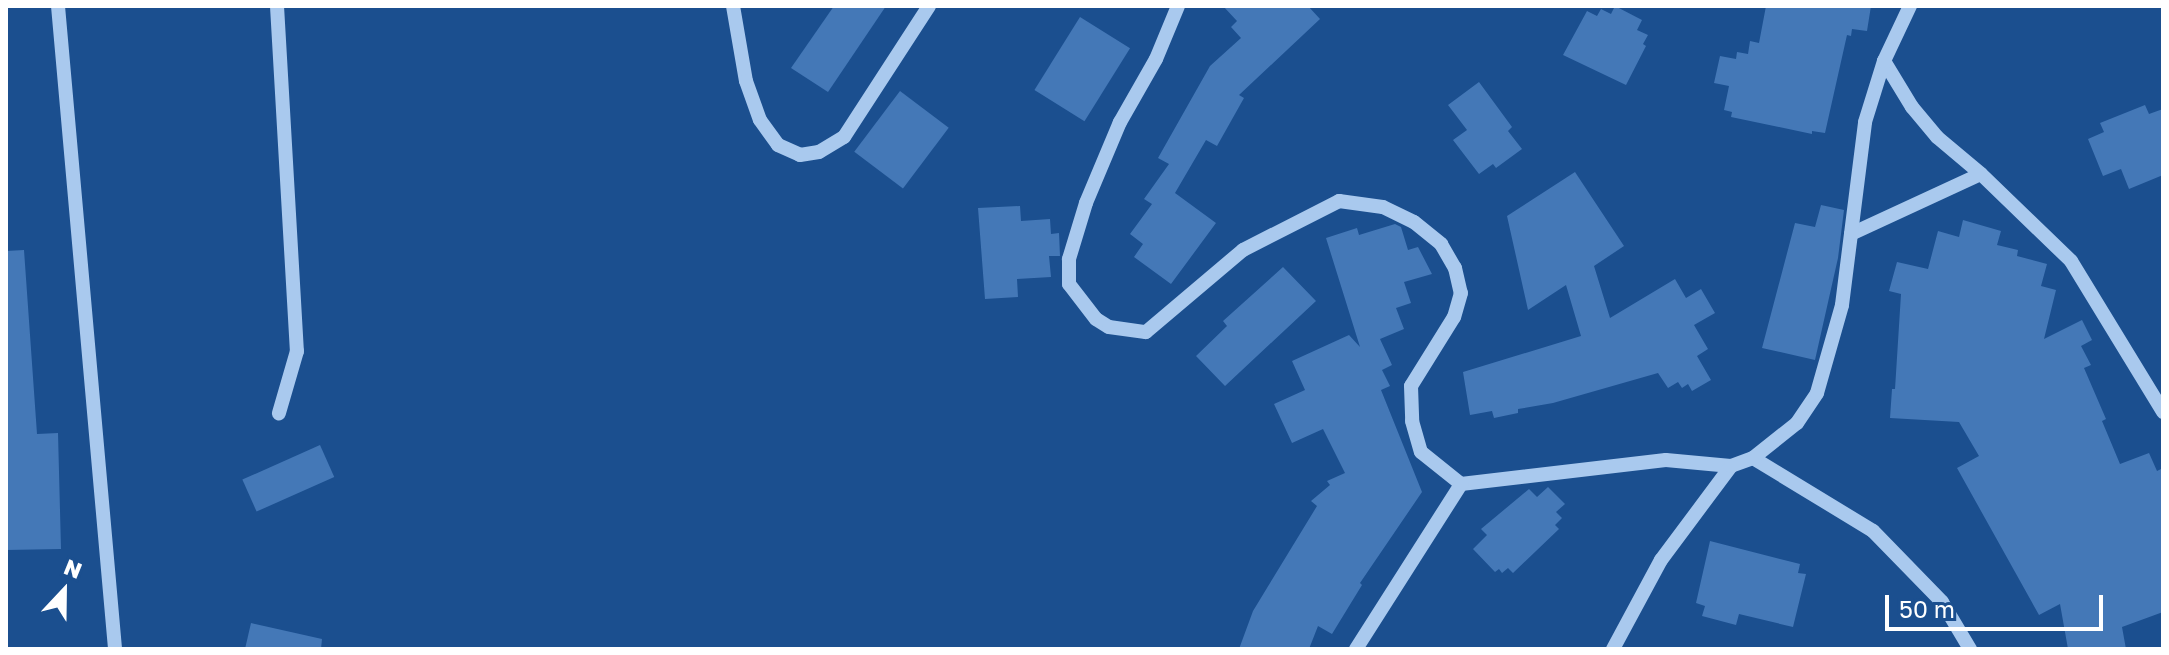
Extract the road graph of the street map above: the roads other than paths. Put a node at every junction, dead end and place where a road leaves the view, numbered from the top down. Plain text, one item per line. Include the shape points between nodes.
1 (58, 6) edge
2 (277, 6) edge
3 (733, 6) edge
4 (929, 6) edge
5 (1178, 6) edge
6 (1910, 6) edge
7 (1884, 61) junction
8 (1981, 174) junction
9 (1851, 234) junction
10 (2163, 412) edge
11 (279, 413) dead end
12 (1753, 458) junction
13 (1731, 466) junction
14 (1461, 484) junction
15 (115, 649) edge
16 (1356, 649) edge
17 (1613, 649) edge
18 (1970, 649) edge

1 - 15 street
2 - 11 street via 297,351
3 - 4 street via 746,81 760,120 778,145 800,155 819,152 844,137
5 - 14 street via 1086,203 1069,259 1069,284 1081,303 1109,327 1146,332 1243,250 1339,201 1383,207 1414,222 1441,244 1461,293 1454,317 1411,386 1412,421 1421,452
6 - 7 street
7 - 8 street via 1937,137
7 - 9 street via 1865,122
8 - 9 street
8 - 10 street via 2071,261
9 - 12 street via 1842,305 1817,393 1797,423
12 - 13 street
12 - 18 street via 1873,531 1942,602
13 - 14 street via 1666,460
13 - 17 street via 1661,560
14 - 16 street

